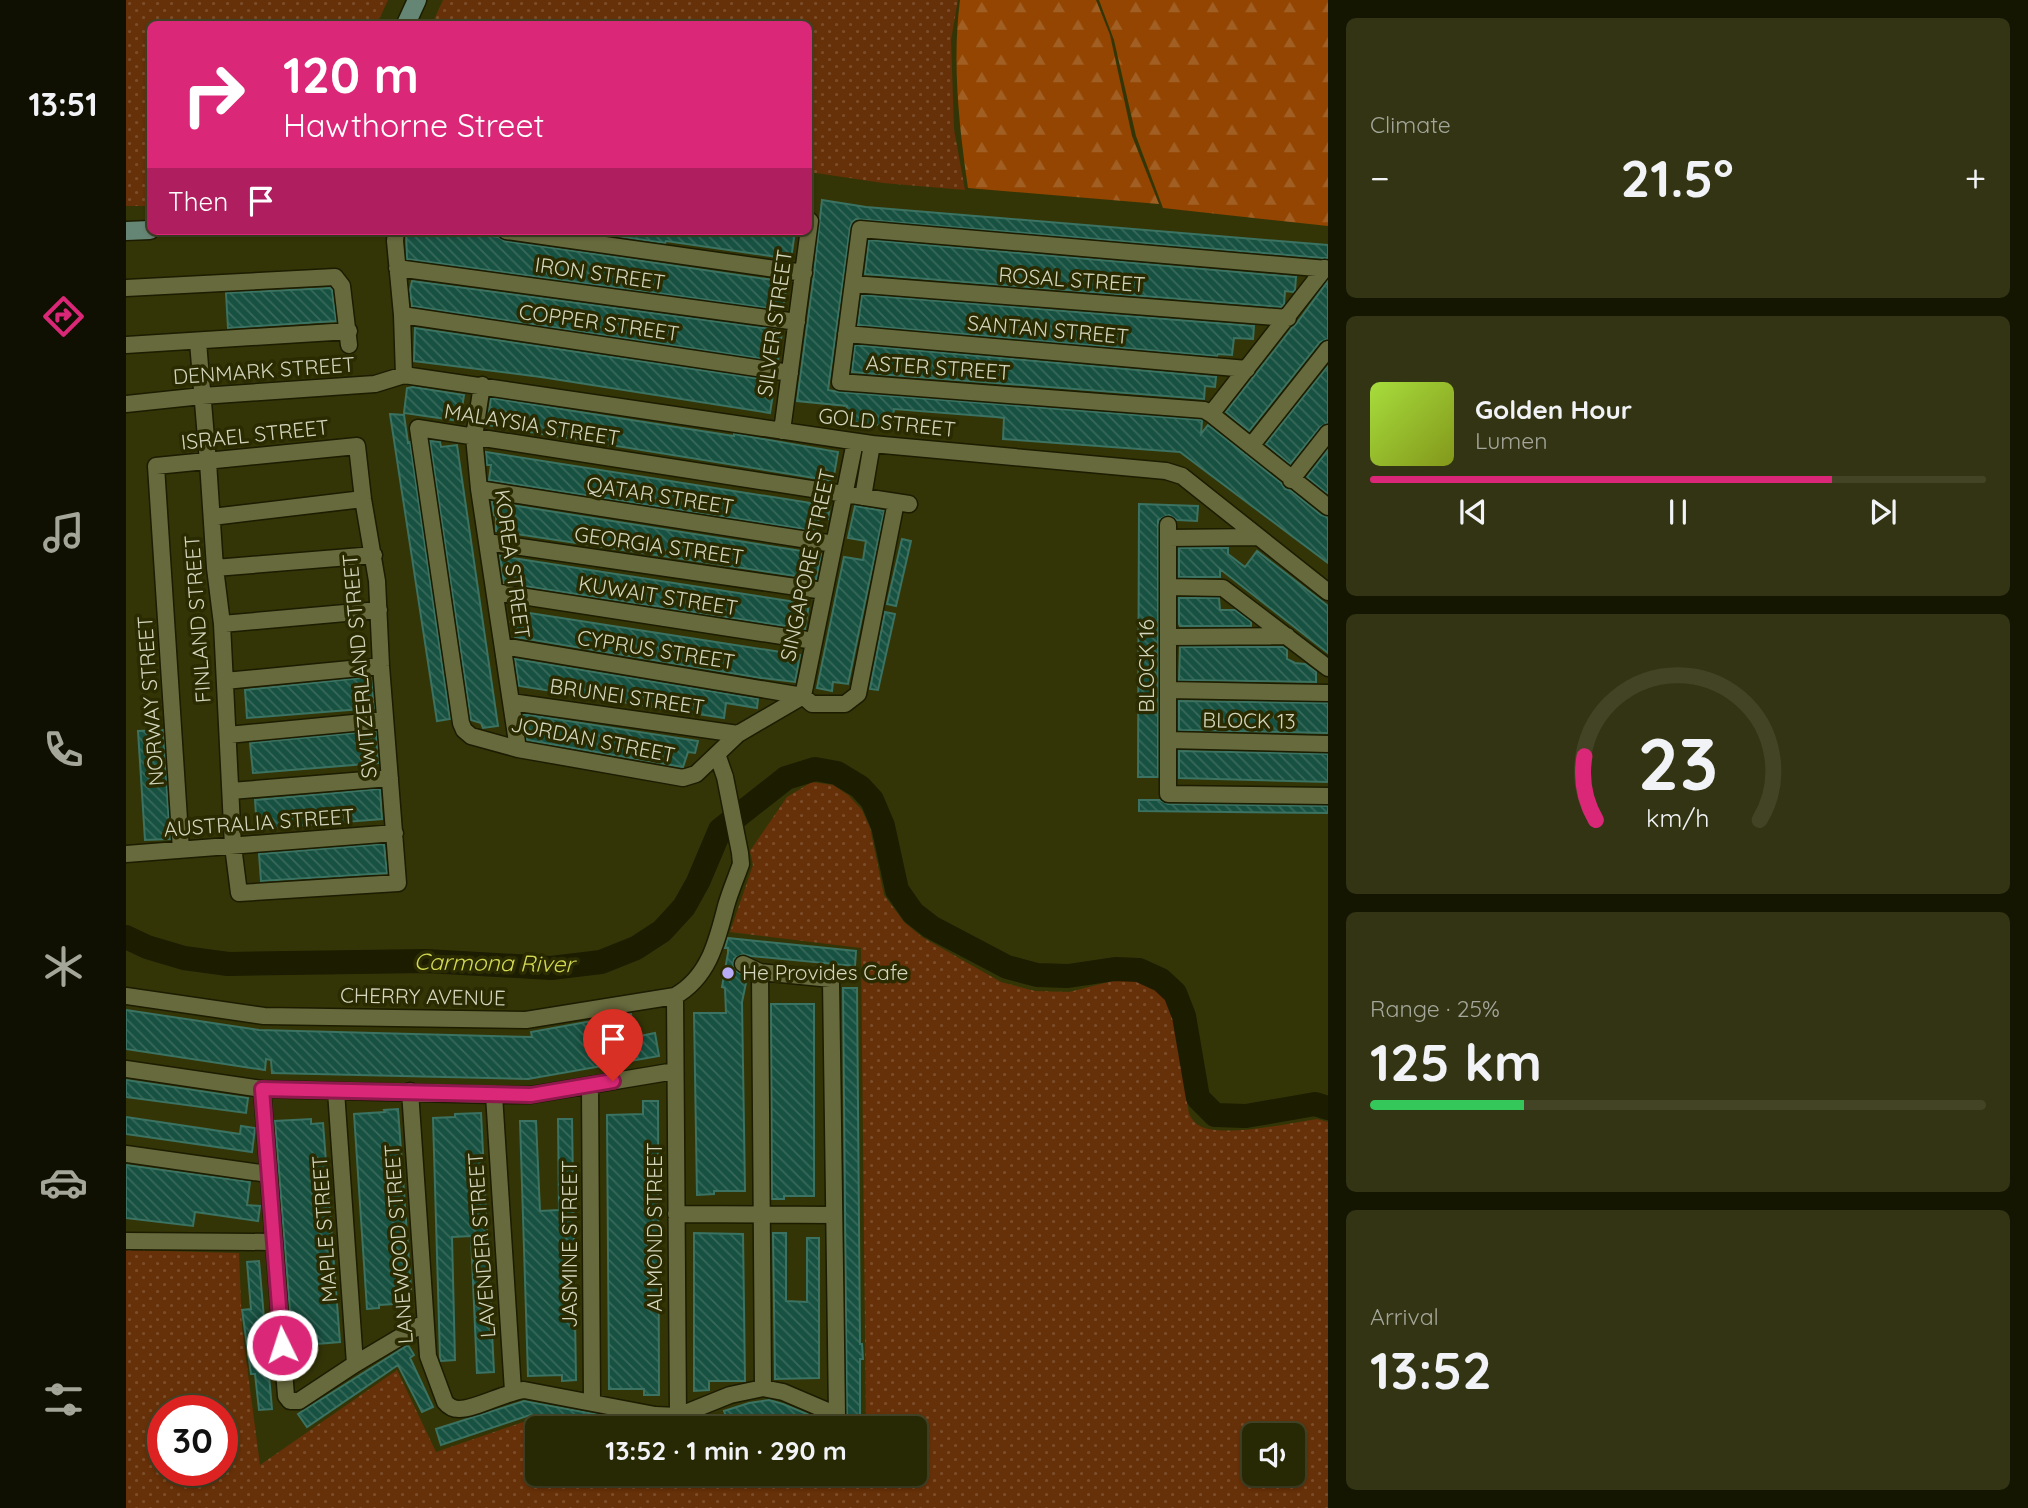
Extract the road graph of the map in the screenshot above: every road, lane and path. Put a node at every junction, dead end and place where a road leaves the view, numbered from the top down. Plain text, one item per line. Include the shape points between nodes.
1 (417, 0) edge
2 (407, 21) edge
3 (147, 230) edge
4 (126, 231) edge
5 (396, 235) edge
6 (534, 235) edge
7 (808, 235) edge
8 (397, 268) junction
9 (1327, 269) edge
10 (804, 273) junction
11 (853, 284) junction
12 (126, 288) edge
13 (402, 315) junction
14 (1288, 318) junction
15 (797, 322) junction
16 (846, 334) junction
17 (198, 342) junction
18 (126, 345) edge
19 (1328, 349) edge
20 (1247, 369) junction
21 (790, 373) junction
22 (404, 375) junction
23 (482, 385) junction
24 (202, 396) junction
25 (126, 404) edge
26 (1211, 414) junction
27 (782, 431) junction
28 (1328, 433) edge
29 (474, 437) junction
30 (855, 442) junction
31 (872, 444) junction
32 (357, 446) joint
33 (1251, 446) junction
34 (208, 462) junction
35 (156, 466) joint
36 (1292, 480) junction
37 (479, 489) junction
38 (844, 494) junction
39 (863, 497) junction
40 (363, 499) junction
41 (1328, 508) edge
42 (212, 517) junction
43 (1258, 537) junction
44 (487, 542) junction
45 (834, 544) junction
46 (374, 555) junction
47 (215, 568) junction
48 (1168, 587) junction
49 (495, 592) junction
50 (824, 592) junction
51 (1328, 592) edge
52 (379, 610) junction
53 (222, 624) junction
54 (1287, 636) junction
55 (1168, 637) junction
56 (814, 641) junction
57 (503, 646) junction
58 (381, 666) junction
59 (1328, 668) edge
60 (225, 681) junction
61 (1168, 690) junction
62 (1328, 693) edge
63 (803, 696) junction
64 (511, 702) junction
65 (385, 720) junction
66 (738, 734) junction
67 (228, 735) junction
68 (471, 736) joint
69 (1168, 740) junction
70 (1328, 744) edge
71 (518, 749) junction
72 (717, 754) junction
73 (390, 778) junction
74 (230, 792) junction
75 (1328, 796) edge
76 (395, 833) junction
77 (233, 846) junction
78 (181, 850) junction
79 (126, 854) edge
80 (239, 893) joint
81 (743, 964) dead end
82 (760, 972) junction
83 (126, 996) edge
84 (676, 996) junction
85 (126, 1069) edge
86 (675, 1071) junction
87 (590, 1085) junction
88 (262, 1089) junction
89 (336, 1091) junction
90 (410, 1091) junction
91 (494, 1095) junction
92 (126, 1154) edge
93 (268, 1174) junction
94 (676, 1214) junction
95 (761, 1214) junction
96 (834, 1215) junction
97 (126, 1241) edge
98 (274, 1242) junction
99 (424, 1323) junction
100 (355, 1364) junction
101 (763, 1388) junction
102 (513, 1391) junction
103 (592, 1402) junction
104 (678, 1416) junction

1 - 2 main road
3 - 4 main road
5 - 8 street
6 - 10 street
7 - 10 street, SILVER STREET
8 - 13 street
8 - 15 street, IRON STREET
9 - 11 street, ASTER STREET via 860,229
9 - 14 street
10 - 15 street, SILVER STREET
11 - 14 street, ROSAL STREET
11 - 16 street, ASTER STREET
12 - 17 street via 335,277 342,286 349,338
13 - 21 street, COPPER STREET
13 - 22 street
14 - 20 street
15 - 21 street, SILVER STREET
16 - 20 street, SANTAN STREET
16 - 26 street, ASTER STREET via 840,382
17 - 18 street
17 - 24 street, FINLAND STREET
19 - 33 street
20 - 26 street
21 - 27 street, SILVER STREET
22 - 23 street, GOLD STREET
22 - 24 street, DENMARK STREET via 375,384
23 - 27 street, GOLD STREET
23 - 29 street, KOREA STREET
24 - 25 street, DENMARK STREET
24 - 34 street, FINLAND STREET
26 - 33 street, ASTER STREET
27 - 30 street, GOLD STREET
28 - 36 street
29 - 37 street, KOREA STREET
29 - 38 street, MALAYSIA STREET
29 - 68 street, MALAYSIA STREET via 418,428 461,723
30 - 31 street, GOLD STREET
30 - 38 street, SINGAPORE STREET
31 - 39 street, SINGAPORE STREET
31 - 43 street, GOLD STREET via 1166,471 1182,476
32 - 34 street, ISRAEL STREET
32 - 40 street, SWITZERLAND STREET
33 - 36 street, ASTER STREET
34 - 35 street, ISRAEL STREET
34 - 42 street, FINLAND STREET
35 - 78 street, NORWAY STREET
36 - 41 street, ASTER STREET
37 - 44 street, KOREA STREET
37 - 45 street, QATAR STREET
38 - 39 street, MALAYSIA STREET
38 - 45 street, SINGAPORE STREET
39 - 63 street, MALAYSIA STREET via 902,503 858,694 845,704 811,704
40 - 42 street
40 - 46 street, SWITZERLAND STREET
42 - 47 street, FINLAND STREET
43 - 48 street, BLOCK 16 via 1168,531
43 - 51 street, GOLD STREET
44 - 49 street, KOREA STREET
44 - 50 street, GEORGIA STREET
45 - 50 street, SINGAPORE STREET
46 - 47 street
46 - 52 street, SWITZERLAND STREET
47 - 53 street, FINLAND STREET
48 - 54 street via 1223,588
48 - 55 street, BLOCK 16
49 - 56 street, KUWAIT STREET
49 - 57 street, KOREA STREET
50 - 56 street, SINGAPORE STREET
52 - 53 street
52 - 58 street, SWITZERLAND STREET
53 - 60 street, FINLAND STREET
54 - 55 street
54 - 59 street
55 - 61 street, BLOCK 16
56 - 63 street, SINGAPORE STREET
57 - 63 street, CYPRUS STREET
57 - 64 street, KOREA STREET
58 - 60 street
58 - 65 street, SWITZERLAND STREET
60 - 67 street, FINLAND STREET
61 - 62 street
61 - 69 street, BLOCK 16
63 - 66 street, JORDAN STREET
64 - 66 street, BRUNEI STREET
64 - 71 street, KOREA STREET
65 - 67 street
65 - 73 street, SWITZERLAND STREET
66 - 72 street, JORDAN STREET
67 - 74 street, FINLAND STREET
68 - 71 street, JORDAN STREET
69 - 70 street, BLOCK 13
69 - 75 street, BLOCK 16 via 1168,794
71 - 72 street, JORDAN STREET via 683,778 696,774
72 - 84 street via 741,864 720,935 692,984
73 - 74 street
73 - 76 street, SWITZERLAND STREET
74 - 77 street, FINLAND STREET
76 - 77 street, AUSTRALIA STREET
76 - 80 street, SWITZERLAND STREET via 398,883
77 - 78 street, AUSTRALIA STREET
77 - 80 street, FINLAND STREET
78 - 79 street, AUSTRALIA STREET
81 - 82 street
82 - 95 street
82 - 96 street via 831,979
83 - 84 street, CHERRY AVENUE via 264,1016 526,1020
84 - 86 street, ALMOND STREET
85 - 88 street
86 - 87 street
86 - 94 street, ALMOND STREET
87 - 91 street via 531,1095
87 - 103 street, JASMINE STREET
88 - 89 street
88 - 93 street
89 - 90 street
89 - 100 street, MAPLE STREET
90 - 91 street
90 - 99 street, LANEWOOD STREET
91 - 102 street, LAVENDER STREET
92 - 93 street
93 - 98 street
94 - 95 street
94 - 104 street, ALMOND STREET
95 - 96 street
95 - 101 street
96 - 101 street, LANEWOOD STREET via 836,1415
97 - 98 street
98 - 100 street via 286,1396 299,1401
99 - 100 street
99 - 102 street, LANEWOOD STREET via 428,1356 450,1408 461,1409
101 - 104 street, LANEWOOD STREET via 730,1395
102 - 103 street, LANEWOOD STREET
103 - 104 street, LANEWOOD STREET

